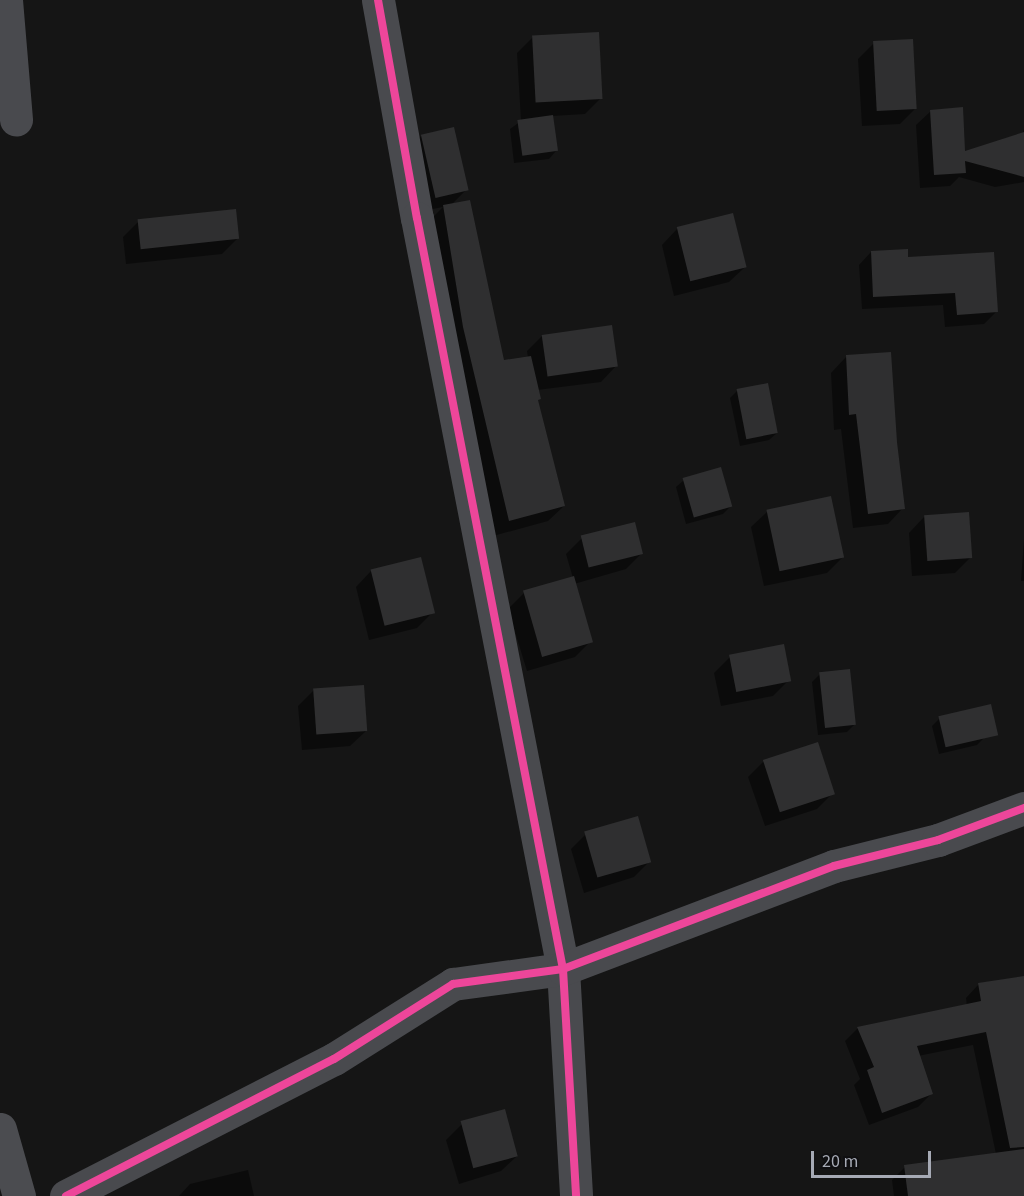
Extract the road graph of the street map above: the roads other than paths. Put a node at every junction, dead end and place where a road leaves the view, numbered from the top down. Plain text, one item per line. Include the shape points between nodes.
1 (6, 0) edge
2 (378, 0) edge
3 (16, 120) dead end
4 (1024, 808) edge
5 (563, 969) junction
6 (0, 1129) edge
7 (20, 1196) edge
8 (66, 1196) edge
9 (576, 1196) edge

1 - 3 street
2 - 5 street
4 - 5 street via 938,840 834,866
5 - 8 street via 453,984 334,1059
5 - 9 street
6 - 7 main road

